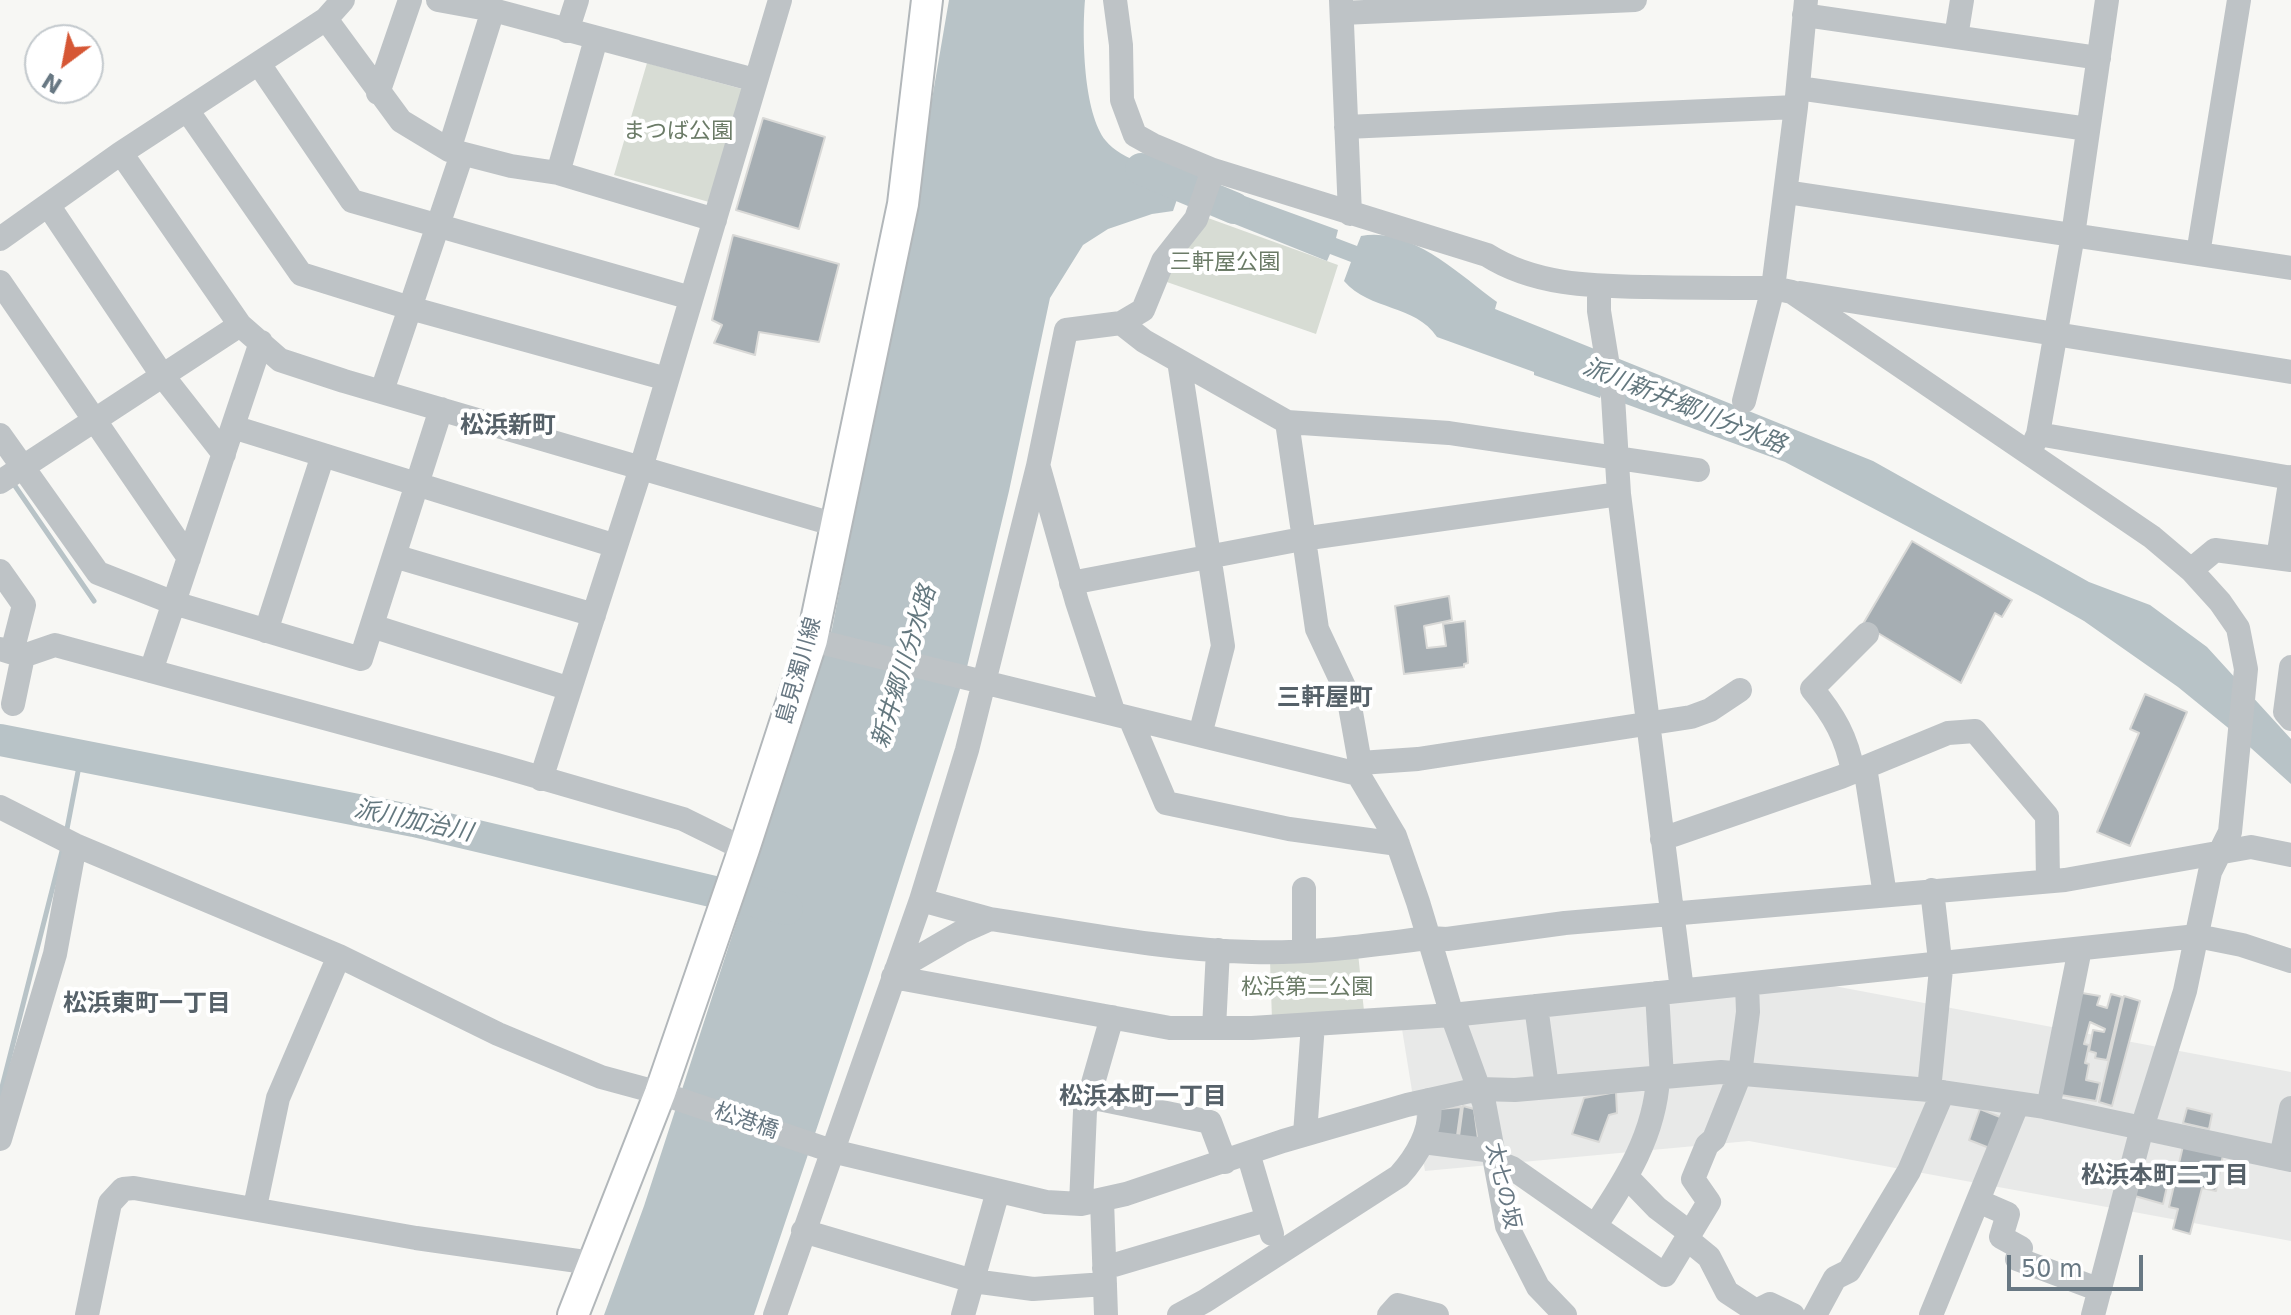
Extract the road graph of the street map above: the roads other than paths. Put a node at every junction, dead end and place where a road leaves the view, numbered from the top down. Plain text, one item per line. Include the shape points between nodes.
1 (343, 0) edge
2 (410, 0) edge
3 (438, 0) edge
4 (577, 0) edge
5 (780, 0) edge
6 (927, 0) edge
7 (1115, 0) edge
8 (1635, 0) edge
9 (1962, 0) edge
10 (2107, 0) edge
11 (2239, 0) edge
12 (1342, 6) edge
13 (1805, 8) edge
14 (493, 10) junction
15 (326, 19) junction
16 (567, 31) junction
17 (1956, 37) junction
18 (596, 39) junction
19 (2099, 58) junction
20 (259, 64) junction
21 (755, 80) junction
22 (378, 93) junction
23 (1797, 97) junction
24 (187, 110) junction
25 (1346, 127) junction
26 (2088, 129) junction
27 (456, 152) junction
28 (121, 153) junction
29 (1213, 170) junction
30 (558, 173) junction
31 (1786, 192) junction
32 (48, 205) junction
33 (1350, 214) junction
34 (715, 220) junction
35 (439, 224) junction
36 (2073, 235) junction
37 (0, 239) edge
38 (2198, 254) junction
39 (2291, 268) edge
40 (0, 282) edge
41 (1599, 286) junction
42 (1782, 290) junction
43 (691, 298) junction
44 (410, 308) junction
45 (1121, 323) junction
46 (240, 325) junction
47 (2055, 336) junction
48 (261, 342) junction
49 (1179, 361) junction
50 (2291, 372) edge
51 (162, 375) junction
52 (667, 379) junction
53 (382, 391) junction
54 (1744, 401) dead end
55 (441, 409) junction
56 (94, 420) junction
57 (1287, 422) junction
58 (233, 427) junction
59 (0, 435) edge
60 (2034, 443) junction
61 (224, 454) junction
62 (323, 455) junction
63 (1616, 456) junction
64 (1038, 466) junction
65 (23, 467) junction
66 (641, 468) junction
67 (1698, 470) dead end
68 (2291, 477) edge
69 (0, 482) edge
70 (417, 484) junction
71 (1619, 494) junction
72 (836, 525) junction
73 (1302, 539) junction
74 (616, 546) junction
75 (394, 556) junction
76 (1208, 557) junction
77 (189, 558) junction
78 (2285, 559) edge
79 (2191, 570) junction
80 (0, 571) edge
81 (1071, 583) junction
82 (174, 603) junction
83 (594, 615) junction
84 (10, 616) edge
85 (372, 626) junction
86 (266, 631) junction
87 (1867, 634) dead end
88 (822, 643) junction
89 (12, 653) edge
90 (2291, 667) edge
91 (151, 671) junction
92 (976, 681) junction
93 (570, 689) junction
94 (1740, 690) dead end
95 (13, 704) dead end
96 (1122, 716) junction
97 (2291, 719) edge
98 (1647, 722) junction
99 (1200, 735) junction
100 (1359, 768) junction
101 (1859, 769) junction
102 (541, 779) junction
103 (0, 807) edge
104 (1662, 839) junction
105 (1398, 844) junction
106 (75, 845) junction
107 (744, 849) junction
108 (2217, 853) junction
109 (2291, 855) edge
110 (2048, 881) junction
111 (1304, 889) dead end
112 (1932, 890) junction
113 (1885, 895) junction
114 (921, 900) junction
115 (1672, 915) junction
116 (990, 919) junction
117 (2197, 936) junction
118 (1429, 938) junction
119 (2080, 949) junction
120 (1218, 950) junction
121 (1304, 951) junction
122 (339, 956) junction
123 (2291, 961) edge
124 (1941, 963) junction
125 (895, 973) junction
126 (1747, 984) junction
127 (1682, 990) junction
128 (1657, 993) junction
129 (1536, 1006) junction
130 (1452, 1015) junction
131 (1112, 1017) junction
132 (1313, 1024) junction
133 (1214, 1028) junction
134 (1740, 1074) junction
135 (1660, 1077) junction
136 (1547, 1087) junction
137 (1479, 1089) junction
138 (1936, 1091) junction
139 (660, 1093) junction
140 (1089, 1097) junction
141 (1429, 1100) junction
142 (2017, 1105) junction
143 (2048, 1108) junction
144 (2291, 1108) edge
145 (2142, 1128) junction
146 (1305, 1134) junction
147 (0, 1139) edge
148 (1423, 1142) junction
149 (832, 1151) junction
150 (1494, 1156) junction
151 (1236, 1158) junction
152 (2286, 1159) edge
153 (1627, 1177) junction
154 (998, 1191) junction
155 (1978, 1201) junction
156 (1091, 1202) junction
157 (255, 1207) junction
158 (1266, 1220) junction
159 (1595, 1226) junction
160 (803, 1231) junction
161 (1689, 1236) junction
162 (1280, 1251) junction
163 (592, 1263) junction
164 (1104, 1276) junction
165 (973, 1281) junction
166 (2100, 1290) junction
167 (1822, 1313) edge
168 (87, 1315) edge
169 (573, 1315) edge
170 (775, 1315) edge
171 (963, 1315) edge
172 (1106, 1315) edge
173 (1179, 1315) edge
174 (1389, 1315) edge
175 (1437, 1315) edge
176 (1565, 1315) edge
177 (1793, 1315) edge
178 (1931, 1315) edge
179 (2093, 1315) edge

1 - 15 street
2 - 22 street
3 - 14 street
4 - 16 street
5 - 21 street
6 - 72 main road, 島見濁川線 via 903,204
7 - 29 street via 1122,100 1135,135
8 - 12 street
9 - 17 street
10 - 19 street
11 - 38 street
12 - 25 street
13 - 17 street
13 - 23 street
14 - 16 street
14 - 27 street
15 - 20 street
15 - 22 street
16 - 18 street
17 - 19 street
18 - 21 street
18 - 30 street
19 - 26 street
20 - 24 street
20 - 35 street via 352,201
21 - 34 street
22 - 27 street via 401,121
23 - 25 street
23 - 26 street
23 - 31 street
24 - 28 street
24 - 44 street via 301,274
25 - 33 street
26 - 36 street
27 - 30 street
27 - 35 street
28 - 32 street
28 - 46 street
29 - 33 street
29 - 45 street via 1196,219 1163,261 1143,310
30 - 34 street
31 - 36 street
31 - 42 street
32 - 37 street
32 - 51 street
33 - 41 street via 1410,229 1547,280
34 - 43 street
35 - 43 street
35 - 44 street
36 - 38 street
36 - 47 street
38 - 39 street
40 - 56 street
41 - 42 street
41 - 63 street
42 - 47 street
42 - 54 street
42 - 60 street
43 - 52 street
44 - 52 street
44 - 53 street
45 - 49 street
45 - 64 street via 1066,330
46 - 48 street
46 - 51 street
47 - 50 street
47 - 60 street
48 - 53 street via 280,360
48 - 58 street
49 - 57 street
49 - 76 street
51 - 56 street
51 - 61 street
52 - 66 street
53 - 55 street
55 - 66 street
55 - 70 street
56 - 65 street
56 - 77 street
57 - 63 street via 1449,433
57 - 73 street, 太七の坂
58 - 61 street
58 - 62 street
59 - 65 street
60 - 68 street
60 - 79 street
61 - 77 street
62 - 70 street
62 - 86 street
63 - 67 street
63 - 71 street
64 - 81 street
64 - 92 street
65 - 69 street
65 - 82 street via 98,573
66 - 72 street
66 - 74 street
68 - 78 street
70 - 74 street
70 - 75 street
71 - 73 street
71 - 98 street
72 - 88 main road, 島見濁川線
73 - 76 street
73 - 100 street, 太七の坂 via 1317,629 1348,695
74 - 83 street
75 - 83 street
75 - 85 street
76 - 81 street
76 - 99 street via 1223,646
77 - 82 street
78 - 79 street via 2215,550
79 - 108 street via 2238,628 2246,669 2230,832
80 - 84 street via 24,605
81 - 96 street
82 - 86 street
82 - 91 street
83 - 93 street
84 - 89 street
85 - 86 street via 361,659
85 - 93 street
87 - 101 street via 1812,689 1835,716
88 - 92 street
88 - 107 main road, 島見濁川線
89 - 91 street via 55,645
89 - 95 street
90 - 97 street via 2285,712
91 - 102 street
92 - 96 street
92 - 114 street via 967,750
93 - 102 street
94 - 98 street via 1691,717
96 - 99 street
96 - 105 street via 1166,803 1289,829
98 - 100 street
98 - 104 street
99 - 100 street
100 - 105 street, 太七の坂
101 - 104 street
101 - 110 street via 1948,733 1975,731 2047,816
101 - 113 street
102 - 107 street via 683,819
103 - 106 street, 松港橋
104 - 115 street
105 - 118 street, 太七の坂
106 - 122 street, 松港橋
106 - 147 street via 55,954
107 - 139 main road, 島見濁川線
108 - 109 street via 2251,847
108 - 110 street
108 - 117 street
110 - 112 street
111 - 121 street
112 - 113 street
112 - 124 street
113 - 115 street
114 - 116 street
114 - 125 street
115 - 118 street
115 - 127 street
116 - 120 street
116 - 125 street
117 - 119 street
117 - 123 street
117 - 145 street
118 - 121 street
118 - 130 street, 太七の坂
119 - 124 street
119 - 143 street
120 - 121 street
120 - 133 street
122 - 139 street, 松港橋 via 498,1034 601,1077
122 - 157 street via 278,1098
124 - 126 street
124 - 138 street
125 - 131 street
125 - 149 street
126 - 127 street
126 - 134 street
127 - 128 street
128 - 129 street
128 - 135 street
129 - 130 street
129 - 136 street
130 - 132 street
130 - 137 street, 太七の坂
131 - 133 street via 1170,1028
131 - 140 street
132 - 133 street
132 - 146 street
134 - 135 street
134 - 138 street
134 - 161 street via 1693,1179 1709,1202
135 - 136 street
135 - 153 street via 1654,1111
136 - 137 street
137 - 141 street
137 - 150 street, 太七の坂
138 - 142 street
138 - 167 street via 1919,1151 1849,1271 1835,1278
139 - 149 street, 松港橋
139 - 163 main road, 島見濁川線
140 - 151 street via 1210,1122
140 - 156 street via 1085,1111
141 - 146 street
141 - 148 street via 1431,1115
142 - 143 street
142 - 155 street
143 - 145 street
144 - 152 street
145 - 152 street
145 - 166 street
146 - 151 street
148 - 150 street
148 - 162 street via 1399,1176
149 - 154 street, 松港橋
149 - 160 street
150 - 159 street
150 - 176 street, 太七の坂 via 1507,1226 1538,1287
151 - 156 street
151 - 158 street
153 - 159 street
153 - 161 street
154 - 156 street, 松港橋 via 1046,1202
154 - 165 street
155 - 166 street via 2008,1214 2001,1237 2021,1248 2017,1259
155 - 178 street
156 - 164 street
157 - 163 street via 416,1238
157 - 168 street via 123,1189 110,1203
158 - 162 street
158 - 164 street
159 - 161 street via 1665,1275
160 - 165 street
160 - 170 street
161 - 177 street via 1709,1257 1727,1292 1756,1311 1770,1304
162 - 173 street
163 - 169 main road, 島見濁川線
164 - 165 street via 1033,1289
164 - 172 street
165 - 171 street
166 - 179 street
174 - 175 street via 1398,1305

